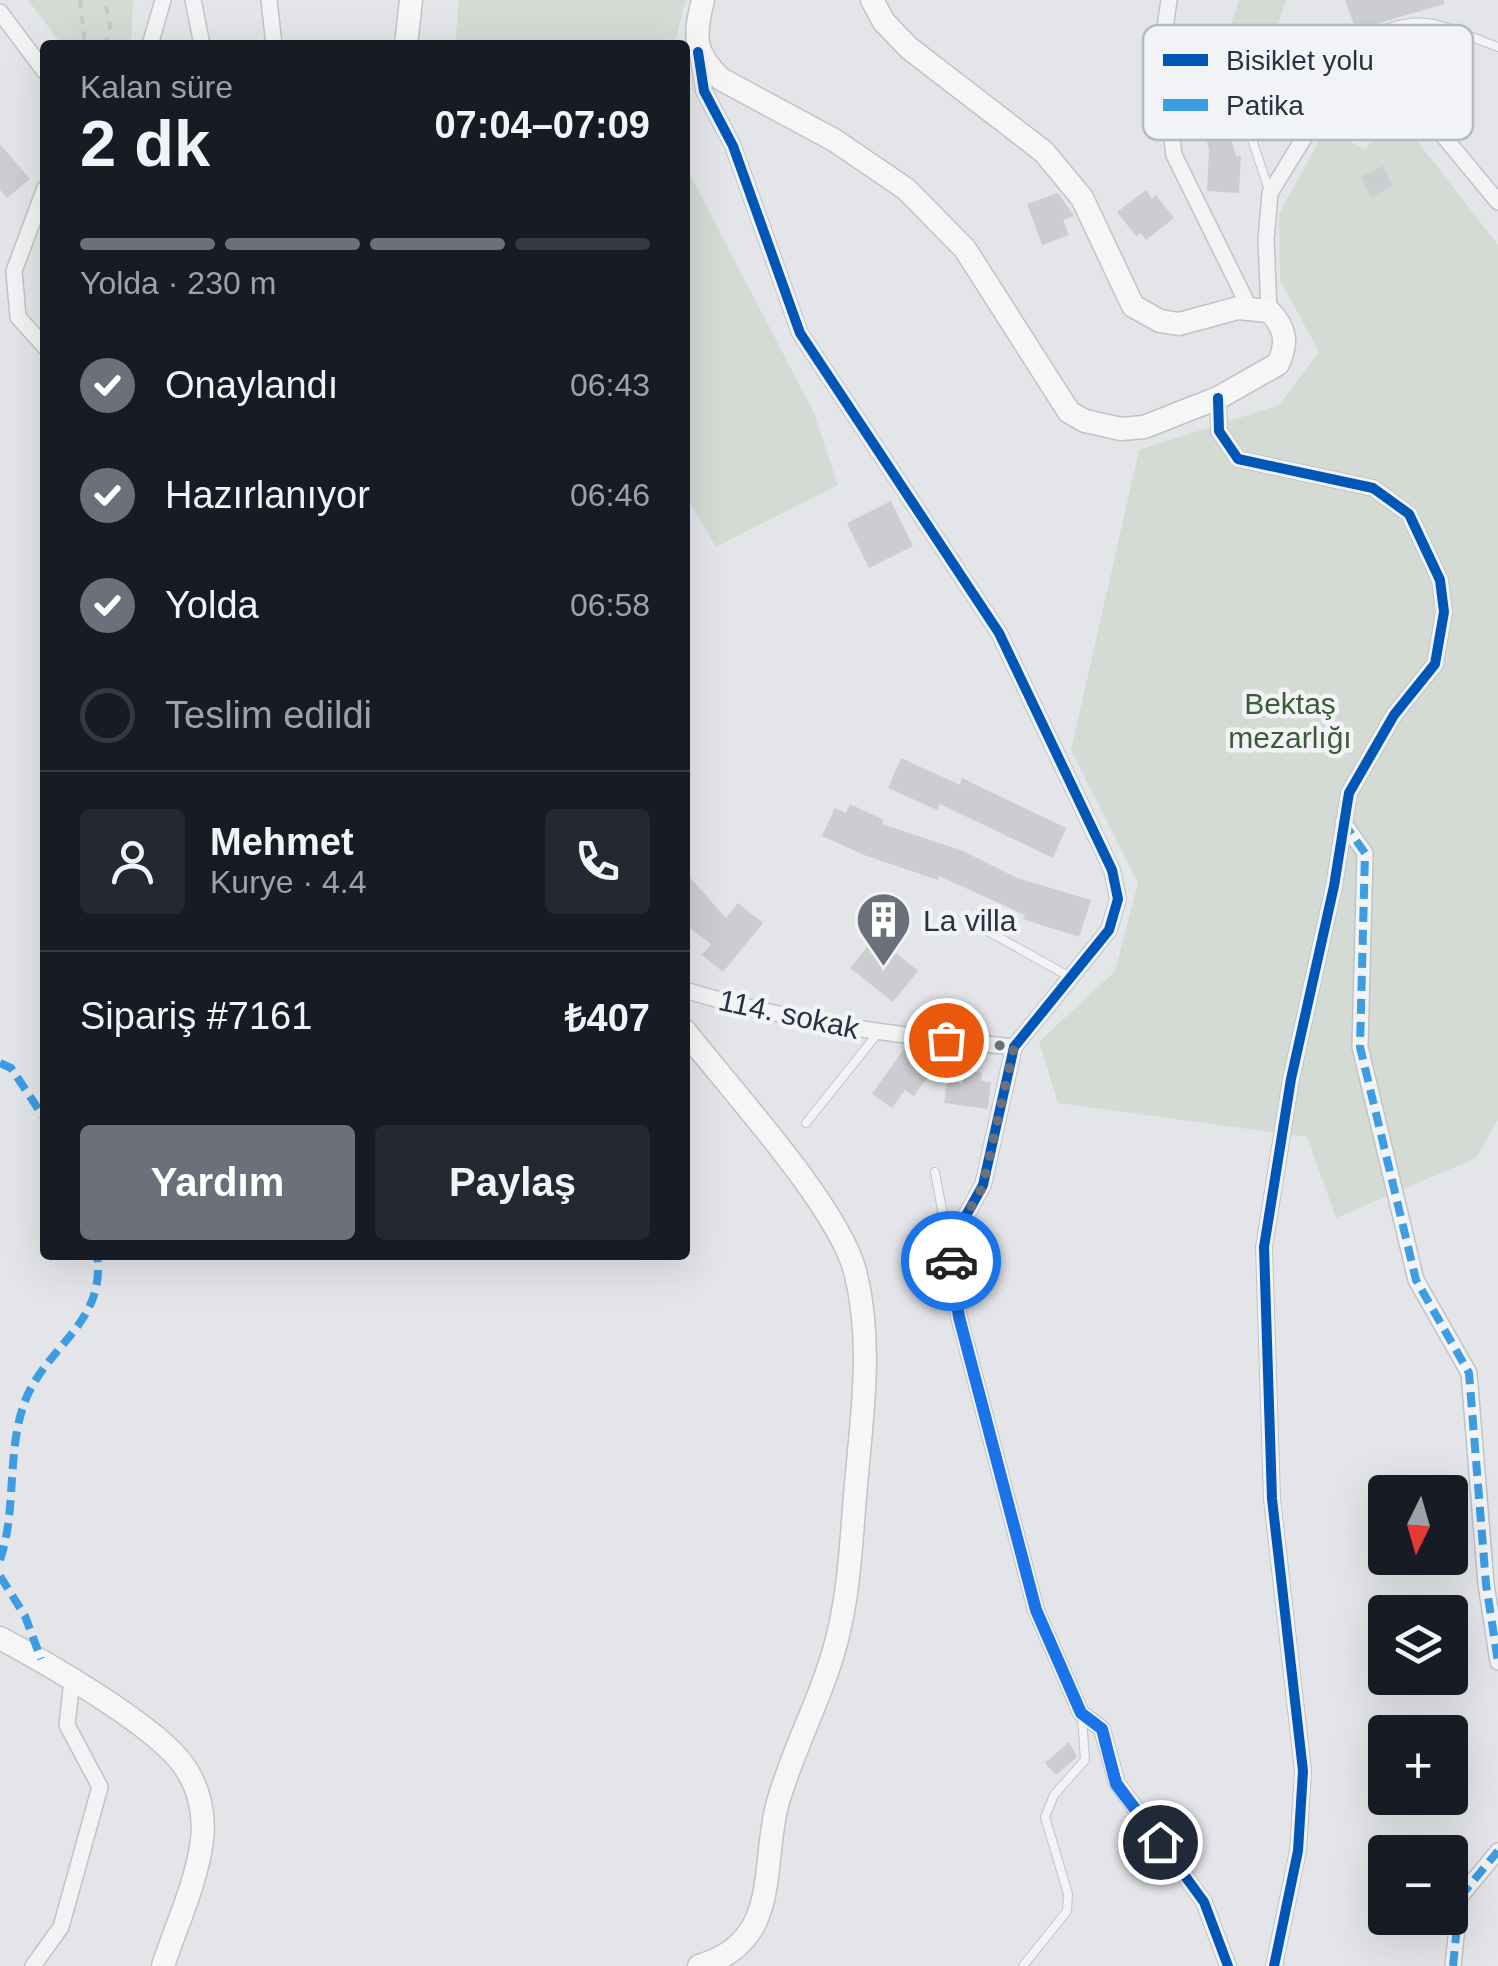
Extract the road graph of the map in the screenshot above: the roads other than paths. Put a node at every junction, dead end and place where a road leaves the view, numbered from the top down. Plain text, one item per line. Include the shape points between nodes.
1 (163, 0) edge
2 (193, 0) edge
3 (269, 0) edge
4 (411, 0) edge
5 (703, 0) edge
6 (872, 0) edge
7 (1170, 0) edge
8 (0, 12) edge
9 (1166, 25) edge
10 (1388, 25) edge
11 (1439, 25) edge
12 (1473, 38) edge
13 (151, 40) edge
14 (201, 40) edge
15 (273, 40) edge
16 (407, 40) edge
17 (1498, 47) edge
18 (698, 52) junction
19 (40, 65) edge
20 (1172, 140) edge
21 (1252, 140) edge
22 (1303, 140) edge
23 (1447, 140) edge
24 (1270, 193) junction
25 (40, 199) edge
26 (1498, 202) edge
27 (7, 275) edge
28 (1259, 309) junction
29 (40, 342) edge
30 (1218, 398) junction
31 (1343, 822) junction
32 (984, 929) dead end
33 (1070, 977) junction
34 (690, 992) edge
35 (878, 1033) junction
36 (690, 1038) edge
37 (1014, 1047) junction
38 (806, 1122) dead end
39 (935, 1172) dead end
40 (949, 1246) junction
41 (0, 1638) edge
42 (1498, 1662) edge
43 (72, 1680) junction
44 (1081, 1713) junction
45 (1498, 1852) edge
46 (34, 1966) edge
47 (164, 1966) edge
48 (698, 1966) edge
49 (1023, 1966) edge
50 (1228, 1966) edge
51 (1274, 1966) edge
52 (1453, 1966) edge

1 - 13 street
2 - 14 street
3 - 15 street
4 - 16 street
5 - 18 street via 694,32
6 - 28 street via 896,37 1065,175 1133,306 1180,324
7 - 9 street
8 - 19 street
10 - 11 lane
12 - 17 lane
18 - 30 street via 721,79 834,140 916,199 965,250 1069,412 1102,426 1144,427
18 - 33 street via 704,90 734,146 800,333 1000,633 1112,870 1118,899 1109,930
20 - 28 street via 1174,155
21 - 24 lane
22 - 24 street
23 - 26 street
24 - 28 street
25 - 27 street
27 - 29 street via 18,318
28 - 30 street via 1283,329 1278,364
30 - 31 street via 1219,430 1238,459 1374,488 1392,498 1409,514 1440,580 1444,612 1435,664 1363,762
31 - 42 street via 1365,854 1360,1046 1416,1280 1469,1373
31 - 51 street via 1264,1246 1272,1499 1303,1772 1298,1851
32 - 33 lane
33 - 37 street
34 - 35 street, 114. sokak
35 - 37 street, 114. sokak
35 - 38 lane
36 - 48 street via 837,1226 865,1320 838,1636 777,1806 765,1900 737,1945
37 - 40 street via 983,1186
39 - 40 lane
40 - 44 street via 959,1317 1036,1610
41 - 43 street
43 - 46 street via 68,1725 100,1786 61,1927
43 - 47 street via 164,1745 195,1785 202,1840
44 - 49 lane via 1085,1760 1054,1795 1045,1817 1067,1911
44 - 50 street via 1102,1729 1116,1784 1204,1902
45 - 52 street via 1460,1897

